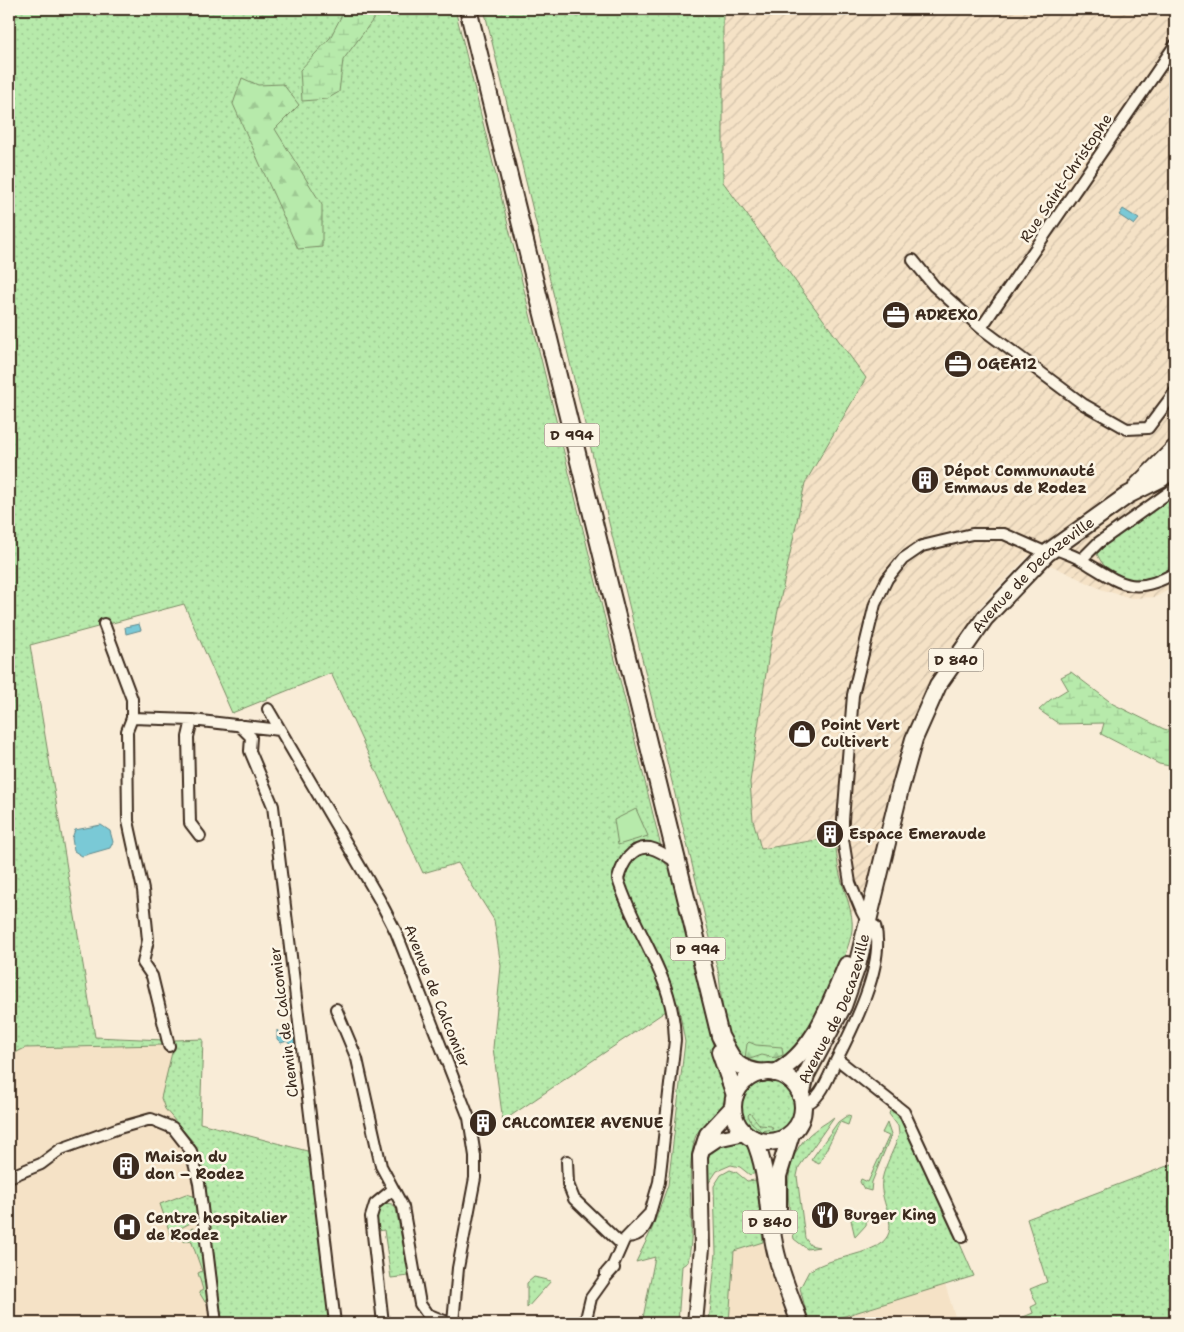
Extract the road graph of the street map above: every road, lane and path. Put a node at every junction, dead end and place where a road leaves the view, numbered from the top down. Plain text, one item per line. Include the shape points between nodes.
1 (468, 9) edge
2 (1175, 44) edge
3 (913, 260) dead end
4 (982, 328) junction
5 (1175, 392) edge
6 (1175, 448) edge
7 (1175, 468) edge
8 (1175, 488) edge
9 (1128, 495) junction
10 (1051, 550) junction
11 (1081, 560) junction
12 (1175, 574) edge
13 (104, 624) dead end
14 (268, 709) dead end
15 (132, 718) junction
16 (192, 720) junction
17 (239, 725) junction
18 (280, 730) junction
19 (200, 836) dead end
20 (676, 862) junction
21 (868, 923) junction
22 (336, 1009) dead end
23 (720, 1036) junction
24 (169, 1046) dead end
25 (837, 1060) junction
26 (769, 1073) junction
27 (734, 1100) junction
28 (802, 1101) junction
29 (790, 1134) junction
30 (749, 1136) junction
31 (702, 1149) junction
32 (567, 1161) dead end
33 (9, 1177) edge
34 (392, 1190) junction
35 (962, 1237) dead end
36 (624, 1240) junction
37 (793, 1304) junction
38 (216, 1323) edge
39 (335, 1323) edge
40 (383, 1323) edge
41 (449, 1323) edge
42 (453, 1323) edge
43 (585, 1323) edge
44 (695, 1323) edge
45 (800, 1323) edge

1 - 20 main road, D 994
2 - 4 street, Rue Saint-Christophe
3 - 4 street via 934,286
4 - 5 street via 1084,404 1127,429 1148,428
6 - 9 main road, Avenue de Decazeville / D 840
7 - 9 main road, Avenue de Decazeville / D 840
8 - 11 street via 1098,543
9 - 10 main road, Avenue de Decazeville / D 840
10 - 11 street
10 - 21 main road, Avenue de Decazeville / D 840 via 986,618 938,685 910,756
10 - 21 street via 1004,534 972,534 922,546 903,560 887,579 875,604 853,695 844,792 843,840 850,883
11 - 12 street via 1120,584 1139,586 1160,582
13 - 15 street via 132,699
14 - 18 street, Avenue de Calcomier
15 - 16 street
15 - 24 street via 126,731 128,821 144,890 148,940 143,963 152,976
16 - 17 street
16 - 19 street via 188,737 190,823
17 - 18 street
17 - 39 street, Chemin de Calcomier via 251,737 250,751 273,806
18 - 42 street, Avenue de Calcomier via 396,932 469,1118 475,1156 474,1178 458,1268
20 - 23 main road, D 994
20 - 36 street via 652,848 641,848 627,858 618,879 668,989 675,1032 659,1182 648,1224 642,1232
21 - 25 street via 874,926 878,937 871,980 858,1020
21 - 26 main road, Avenue de Decazeville / D 840 via 818,1030 804,1051
21 - 28 main road, Avenue de Decazeville / D 840 via 843,1006 806,1075
22 - 34 street via 358,1059 381,1166
23 - 26 main road, D 994 via 733,1062 744,1070
23 - 27 main road, D 994 via 720,1050
25 - 28 street via 821,1092 811,1104
25 - 35 street via 904,1112
26 - 27 main road via 746,1080
26 - 28 main road via 791,1081
27 - 30 main road via 736,1119
27 - 31 main road via 708,1134
28 - 29 main road via 801,1119
29 - 30 main road via 773,1142
29 - 37 main road, D 840 via 777,1189 779,1226
30 - 31 main road via 716,1139
30 - 37 main road, D 840 via 764,1166 773,1241
31 - 44 main road via 702,1248
32 - 36 street via 568,1184 574,1199
33 - 38 street via 41,1164 61,1149 119,1128 151,1119 173,1128 191,1152 199,1183
34 - 40 street via 374,1204 371,1217
34 - 41 street via 403,1206 420,1304 427,1314
36 - 43 street via 592,1298
37 - 45 main road, D 840

